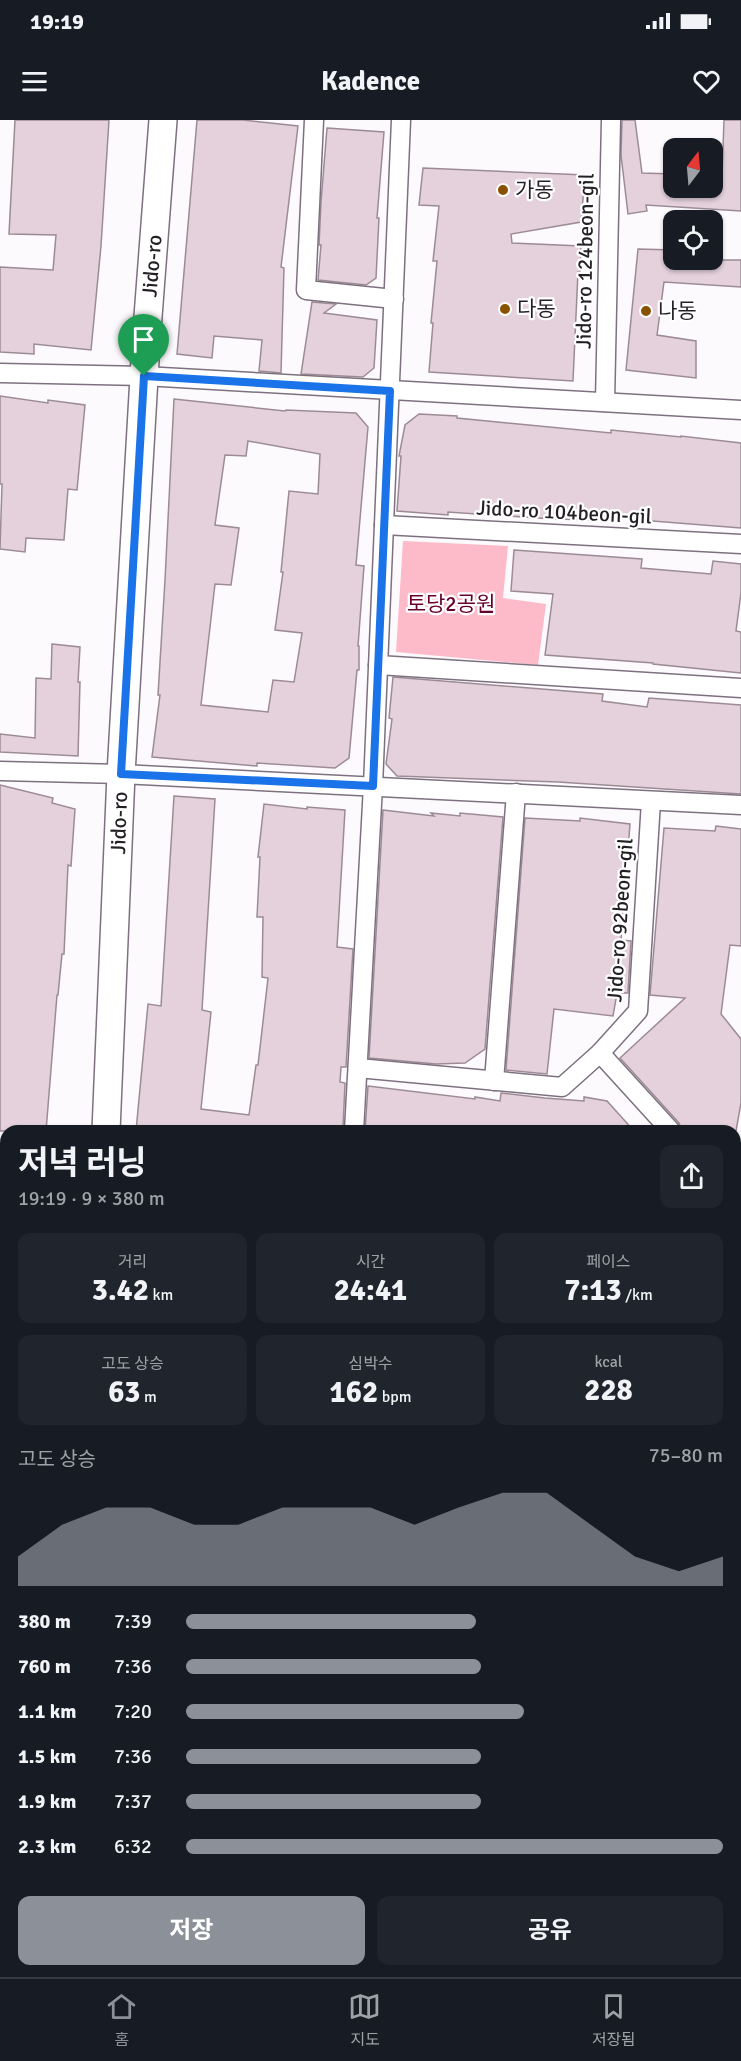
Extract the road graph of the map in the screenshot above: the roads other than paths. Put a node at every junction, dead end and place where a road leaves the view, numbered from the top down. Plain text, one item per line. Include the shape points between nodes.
1 (163, 120) edge
2 (314, 120) edge
3 (401, 120) edge
4 (611, 120) edge
5 (394, 299) junction
6 (0, 373) edge
7 (144, 376) junction
8 (390, 391) junction
9 (605, 402) junction
10 (741, 410) edge
11 (384, 525) junction
12 (741, 544) edge
13 (378, 665) junction
14 (741, 688) edge
15 (0, 771) edge
16 (121, 774) junction
17 (373, 786) junction
18 (516, 794) junction
19 (651, 801) junction
20 (741, 805) edge
21 (600, 1053) junction
22 (358, 1068) junction
23 (494, 1081) junction
24 (106, 1125) edge
25 (354, 1125) edge
26 (666, 1125) edge

1 - 7 main road, Jido-ro
2 - 5 street via 306,290
3 - 5 street
4 - 9 street, Jido-ro 124beon-gil
5 - 8 street
6 - 7 street
7 - 8 street
7 - 16 main road, Jido-ro
8 - 9 street
8 - 11 street
9 - 10 street
11 - 12 street, Jido-ro 104beon-gil
11 - 13 street
13 - 14 street
13 - 17 street
15 - 16 street
16 - 17 street
16 - 24 main road, Jido-ro
17 - 18 street
17 - 22 street
18 - 19 street
18 - 23 street
19 - 20 street
19 - 21 street, Jido-ro 92beon-gil via 638,1011
21 - 23 street, Jido-ro 92beon-gil via 562,1087
21 - 26 street
22 - 23 street, Jido-ro 92beon-gil
22 - 25 street

